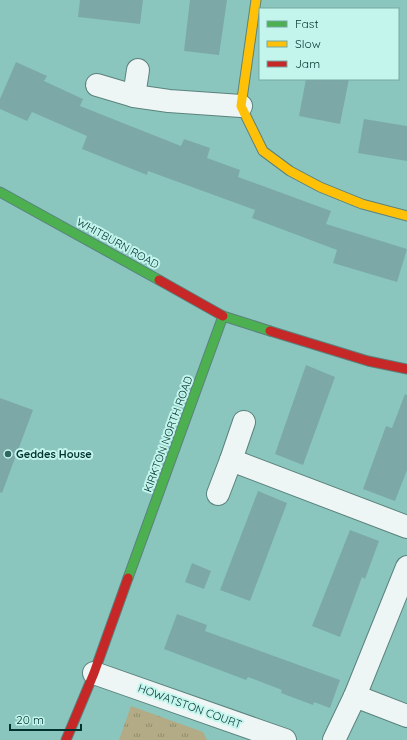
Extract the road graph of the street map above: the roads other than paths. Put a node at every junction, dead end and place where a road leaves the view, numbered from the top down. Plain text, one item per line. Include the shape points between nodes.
1 (256, 0) edge
2 (138, 70) dead end
3 (97, 85) dead end
4 (134, 96) junction
5 (241, 106) junction
6 (0, 192) edge
7 (407, 216) edge
8 (223, 316) junction
9 (407, 369) edge
10 (244, 422) dead end
11 (231, 460) junction
12 (218, 494) dead end
13 (407, 527) edge
14 (407, 567) edge
15 (94, 673) junction
16 (355, 696) junction
17 (407, 716) edge
18 (66, 740) edge
19 (285, 740) edge
20 (334, 740) edge

1 - 5 main road
2 - 4 street
3 - 4 street
4 - 5 street
5 - 7 main road via 263,151 290,171 320,187 362,204
6 - 8 main road, WHITBURN ROAD
8 - 9 main road via 368,361
8 - 15 main road, KIRKTON NORTH ROAD
10 - 11 street
11 - 12 street
11 - 13 street
14 - 16 street
15 - 18 main road, KIRKTON NORTH ROAD
15 - 19 street, HOWATSTON COURT
16 - 17 street
16 - 20 street

